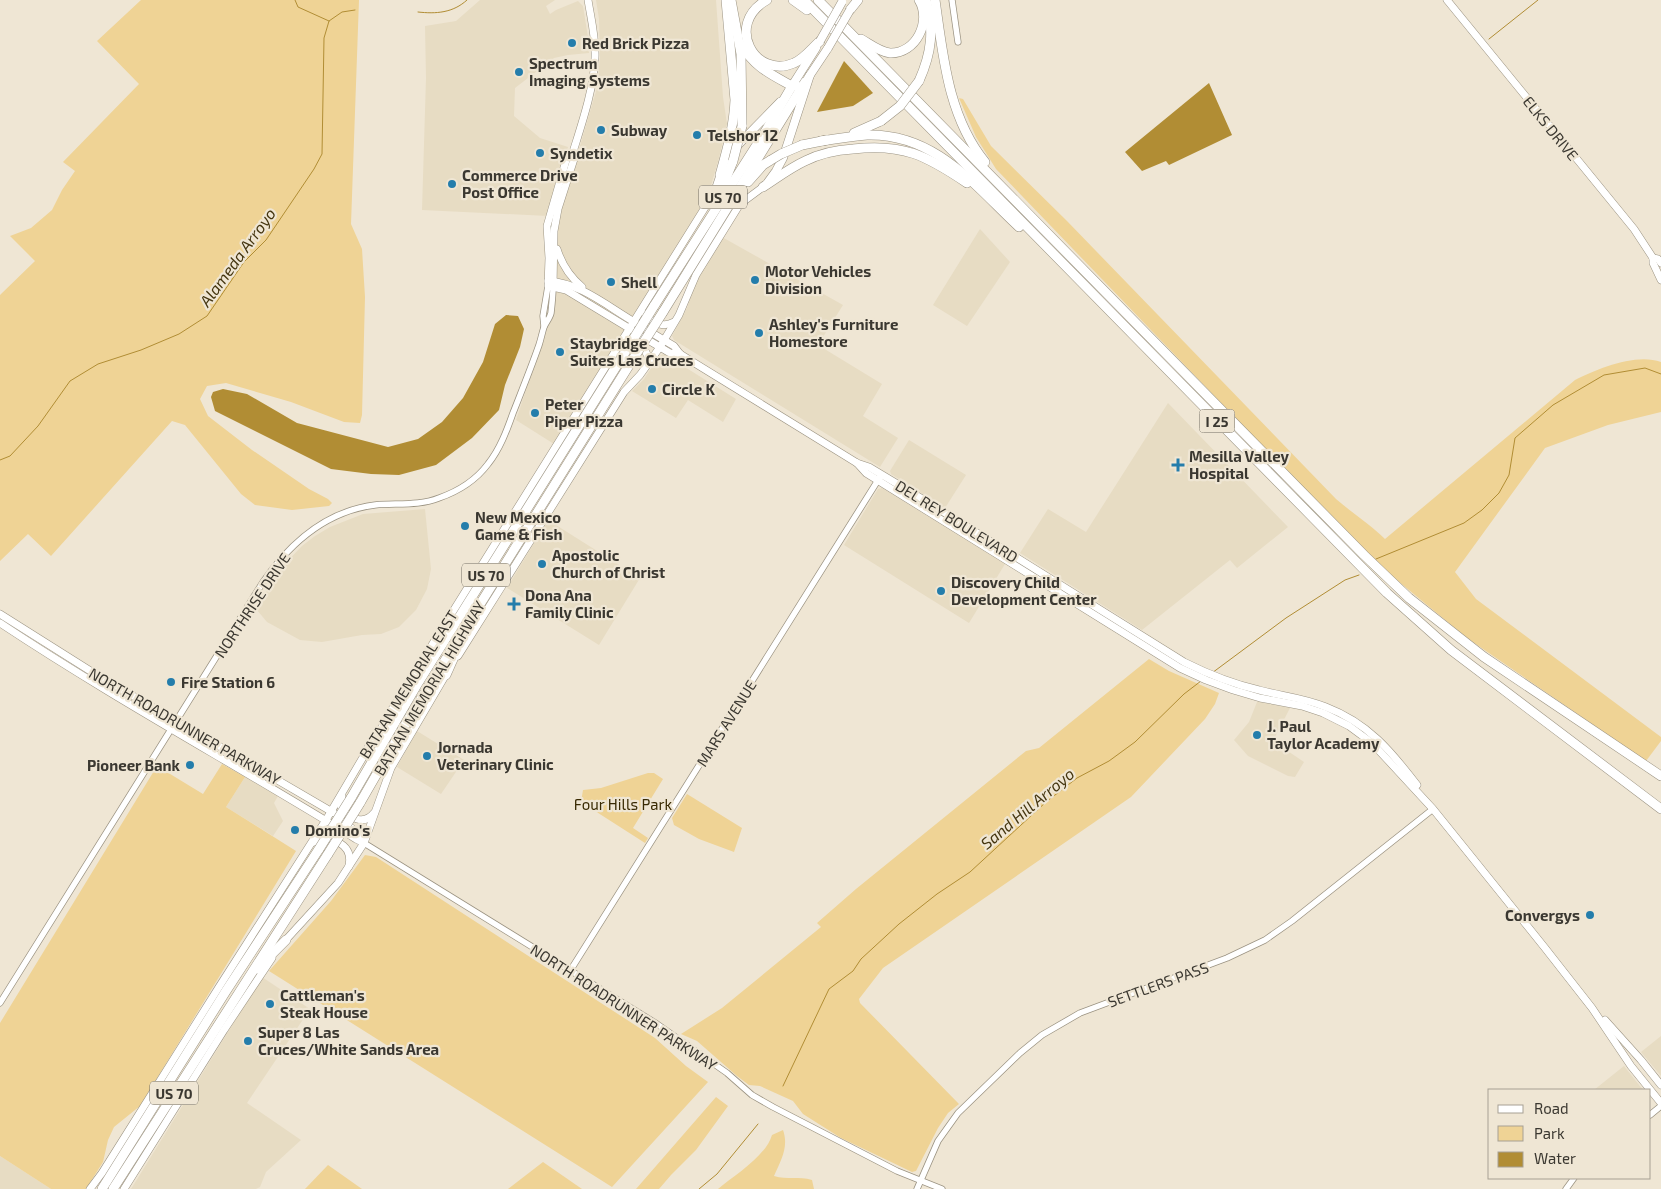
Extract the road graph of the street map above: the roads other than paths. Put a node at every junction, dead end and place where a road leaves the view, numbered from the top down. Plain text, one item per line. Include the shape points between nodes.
1 (588, 0) edge
2 (726, 0) edge
3 (731, 0) edge
4 (767, 0) edge
5 (793, 0) edge
6 (804, 0) edge
7 (818, 0) edge
8 (858, 0) edge
9 (919, 0) edge
10 (926, 0) edge
11 (935, 0) edge
12 (952, 0) edge
13 (1447, 0) edge
14 (842, 1) edge
15 (850, 10) joint
16 (825, 22) junction
17 (738, 32) junction
18 (852, 34) junction
19 (820, 40) junction
20 (958, 42) dead end
21 (807, 78) junction
22 (792, 86) junction
23 (822, 141) junction
24 (573, 152) junction
25 (720, 175) junction
26 (763, 186) junction
27 (738, 189) junction
28 (996, 205) junction
29 (1023, 209) junction
30 (702, 230) junction
31 (554, 231) junction
32 (1653, 258) junction
33 (1661, 263) edge
34 (1070, 271) junction
35 (1661, 280) edge
36 (551, 284) junction
37 (591, 295) junction
38 (589, 304) junction
39 (649, 306) junction
40 (675, 322) junction
41 (632, 325) junction
42 (664, 340) junction
43 (620, 344) junction
44 (660, 347) junction
45 (680, 354) junction
46 (648, 364) junction
47 (880, 477) junction
48 (978, 538) junction
49 (992, 552) junction
50 (1024, 562) junction
51 (1027, 573) junction
52 (1045, 576) junction
53 (0, 614) edge
54 (470, 621) junction
55 (0, 623) edge
56 (446, 675) junction
57 (418, 682) junction
58 (175, 721) junction
59 (171, 728) junction
60 (369, 746) junction
61 (224, 750) junction
62 (219, 758) junction
63 (269, 775) junction
64 (1661, 776) edge
65 (264, 784) junction
66 (290, 787) junction
67 (343, 791) junction
68 (284, 796) junction
69 (378, 804) junction
70 (1433, 809) junction
71 (1661, 809) edge
72 (331, 811) junction
73 (326, 820) junction
74 (364, 843) junction
75 (308, 848) junction
76 (348, 868) junction
77 (286, 940) junction
78 (570, 971) junction
79 (243, 984) junction
80 (0, 1003) edge
81 (1592, 1008) junction
82 (1661, 1086) edge
83 (1649, 1089) edge
84 (1651, 1091) edge
85 (1661, 1104) edge
86 (1651, 1114) edge
87 (116, 1165) junction
88 (920, 1180) junction
89 (90, 1189) edge
90 (98, 1189) edge
91 (102, 1189) edge
92 (113, 1189) edge
93 (124, 1189) edge
94 (916, 1189) edge
95 (942, 1189) edge

1 - 24 main road via 594,38 593,79
2 - 25 highway via 735,114
3 - 17 highway
4 - 19 highway via 759,4 746,22 747,42 759,58 773,66 793,64
5 - 16 highway
6 - 16 highway, I 25
7 - 18 highway, I 25
8 - 15 highway
9 - 18 highway via 924,11 922,29 915,42 903,50 884,52
10 - 23 highway, bridge via 931,18 931,43 919,81 900,106 881,121 863,130
11 - 29 highway via 950,88 965,131 980,156
12 - 20 street
13 - 32 main road, ELKS DRIVE via 1634,229
14 - 19 highway, US 70, bridge
15 - 21 highway, US 70, bridge
16 - 34 highway, I 25
17 - 22 highway via 750,58
17 - 30 highway, bridge via 742,126 723,188
18 - 29 highway, I 25
19 - 22 highway, US 70
21 - 22 highway
21 - 26 highway via 783,158
21 - 27 highway, BATAAN MEMORIAL HIGHWAY / US 70
22 - 25 highway via 776,107 730,152
22 - 30 highway, BATAAN MEMORIAL HIGHWAY / US 70
23 - 27 highway, bridge via 802,145 771,160
23 - 28 highway via 868,135 914,143 946,159
24 - 31 main road
24 - 36 main road via 568,157 547,226
25 - 39 main road, BATAAN MEMORIAL EAST via 714,193
26 - 28 highway via 804,161 831,151 886,147 927,158
26 - 40 main road via 740,204 696,275
27 - 54 highway, BATAAN MEMORIAL HIGHWAY / US 70, bridge
28 - 34 highway
29 - 64 highway, I 25 via 1409,598 1484,656
30 - 39 highway, BATAAN MEMORIAL HIGHWAY / US 70
31 - 36 main road
31 - 37 main road via 556,248 565,269
32 - 33 main road, ELKS DRIVE
32 - 35 main road, ELKS DRIVE
34 - 71 highway, I 25 via 1318,524 1428,631
36 - 37 main road, DEL REY BOULEVARD via 571,285
36 - 38 main road, DEL REY BOULEVARD
36 - 58 street, NORTHRISE DRIVE via 550,315 500,444 480,474 438,499 415,504 362,507 330,520 298,541 269,574
37 - 38 main road
37 - 41 main road, DEL REY BOULEVARD
38 - 41 main road, DEL REY BOULEVARD
39 - 40 main road via 644,312 646,316 666,326
39 - 41 main road, BATAAN MEMORIAL EAST
39 - 57 highway, BATAAN MEMORIAL HIGHWAY / US 70, bridge via 624,354
40 - 42 main road
41 - 42 main road, DEL REY BOULEVARD
41 - 43 main road, BATAAN MEMORIAL EAST
41 - 44 main road, DEL REY BOULEVARD
42 - 44 main road
42 - 45 main road, DEL REY BOULEVARD
43 - 46 main road via 633,343 644,349 649,358
43 - 60 main road, BATAAN MEMORIAL EAST
44 - 45 main road, DEL REY BOULEVARD via 672,354
44 - 46 main road
45 - 47 main road, DEL REY BOULEVARD via 857,462 866,473
46 - 56 main road via 624,392
47 - 48 main road, DEL REY BOULEVARD
47 - 78 street, MARS AVENUE
48 - 49 main road, DEL REY BOULEVARD
48 - 50 main road, DEL REY BOULEVARD
49 - 50 main road via 1000,552 1017,563
49 - 51 main road, DEL REY BOULEVARD
50 - 51 main road
50 - 52 main road, DEL REY BOULEVARD
51 - 52 main road
51 - 70 main road, DEL REY BOULEVARD via 1174,665 1219,686 1249,696 1309,708 1342,722 1377,748
52 - 70 main road, DEL REY BOULEVARD via 1191,665 1238,684 1313,702 1352,720 1391,752
53 - 58 main road, NORTH ROADRUNNER PARKWAY
54 - 56 highway
54 - 79 highway, BATAAN MEMORIAL HIGHWAY / US 70, bridge via 360,803
55 - 59 main road, NORTH ROADRUNNER PARKWAY
56 - 69 main road via 391,768
57 - 60 highway
57 - 87 highway, BATAAN MEMORIAL HIGHWAY / US 70, bridge via 351,798
58 - 59 street, NORTHRISE DRIVE
58 - 61 main road, NORTH ROADRUNNER PARKWAY
59 - 62 main road, NORTH ROADRUNNER PARKWAY
59 - 80 street, NORTHRISE DRIVE
60 - 67 main road, BATAAN MEMORIAL EAST
61 - 62 main road
61 - 63 main road, NORTH ROADRUNNER PARKWAY
62 - 65 main road, NORTH ROADRUNNER PARKWAY
63 - 65 main road
63 - 66 main road, NORTH ROADRUNNER PARKWAY
65 - 68 main road, NORTH ROADRUNNER PARKWAY
66 - 68 main road
66 - 72 main road, NORTH ROADRUNNER PARKWAY
67 - 69 main road via 341,807 356,820 370,818
67 - 72 main road, BATAAN MEMORIAL EAST
68 - 73 main road, NORTH ROADRUNNER PARKWAY
69 - 74 main road
70 - 81 main road, DEL REY BOULEVARD
70 - 88 street, SETTLERS PASS via 1265,940 1227,958 1084,1011 1047,1032 1020,1053 958,1114 938,1141
72 - 73 main road, BATAAN MEMORIAL EAST
72 - 74 main road, NORTH ROADRUNNER PARKWAY via 359,834
73 - 74 main road, NORTH ROADRUNNER PARKWAY
73 - 75 main road, BATAAN MEMORIAL EAST
74 - 76 main road
74 - 78 street, NORTH ROADRUNNER PARKWAY
75 - 76 main road via 323,836 331,838 350,852
75 - 89 main road, BATAAN MEMORIAL EAST
76 - 77 main road
77 - 79 highway
77 - 93 main road via 224,1030
78 - 88 street, NORTH ROADRUNNER PARKWAY via 657,1024 727,1073 752,1095
79 - 92 highway, BATAAN MEMORIAL HIGHWAY / US 70
81 - 82 main road, DEL REY BOULEVARD
81 - 83 main road, DEL REY BOULEVARD
84 - 85 main road, DEL REY BOULEVARD
85 - 86 street
87 - 90 highway
87 - 91 highway, BATAAN MEMORIAL HIGHWAY / US 70
88 - 94 street, SETTLERS PASS
88 - 95 street, NORTH ROADRUNNER PARKWAY

